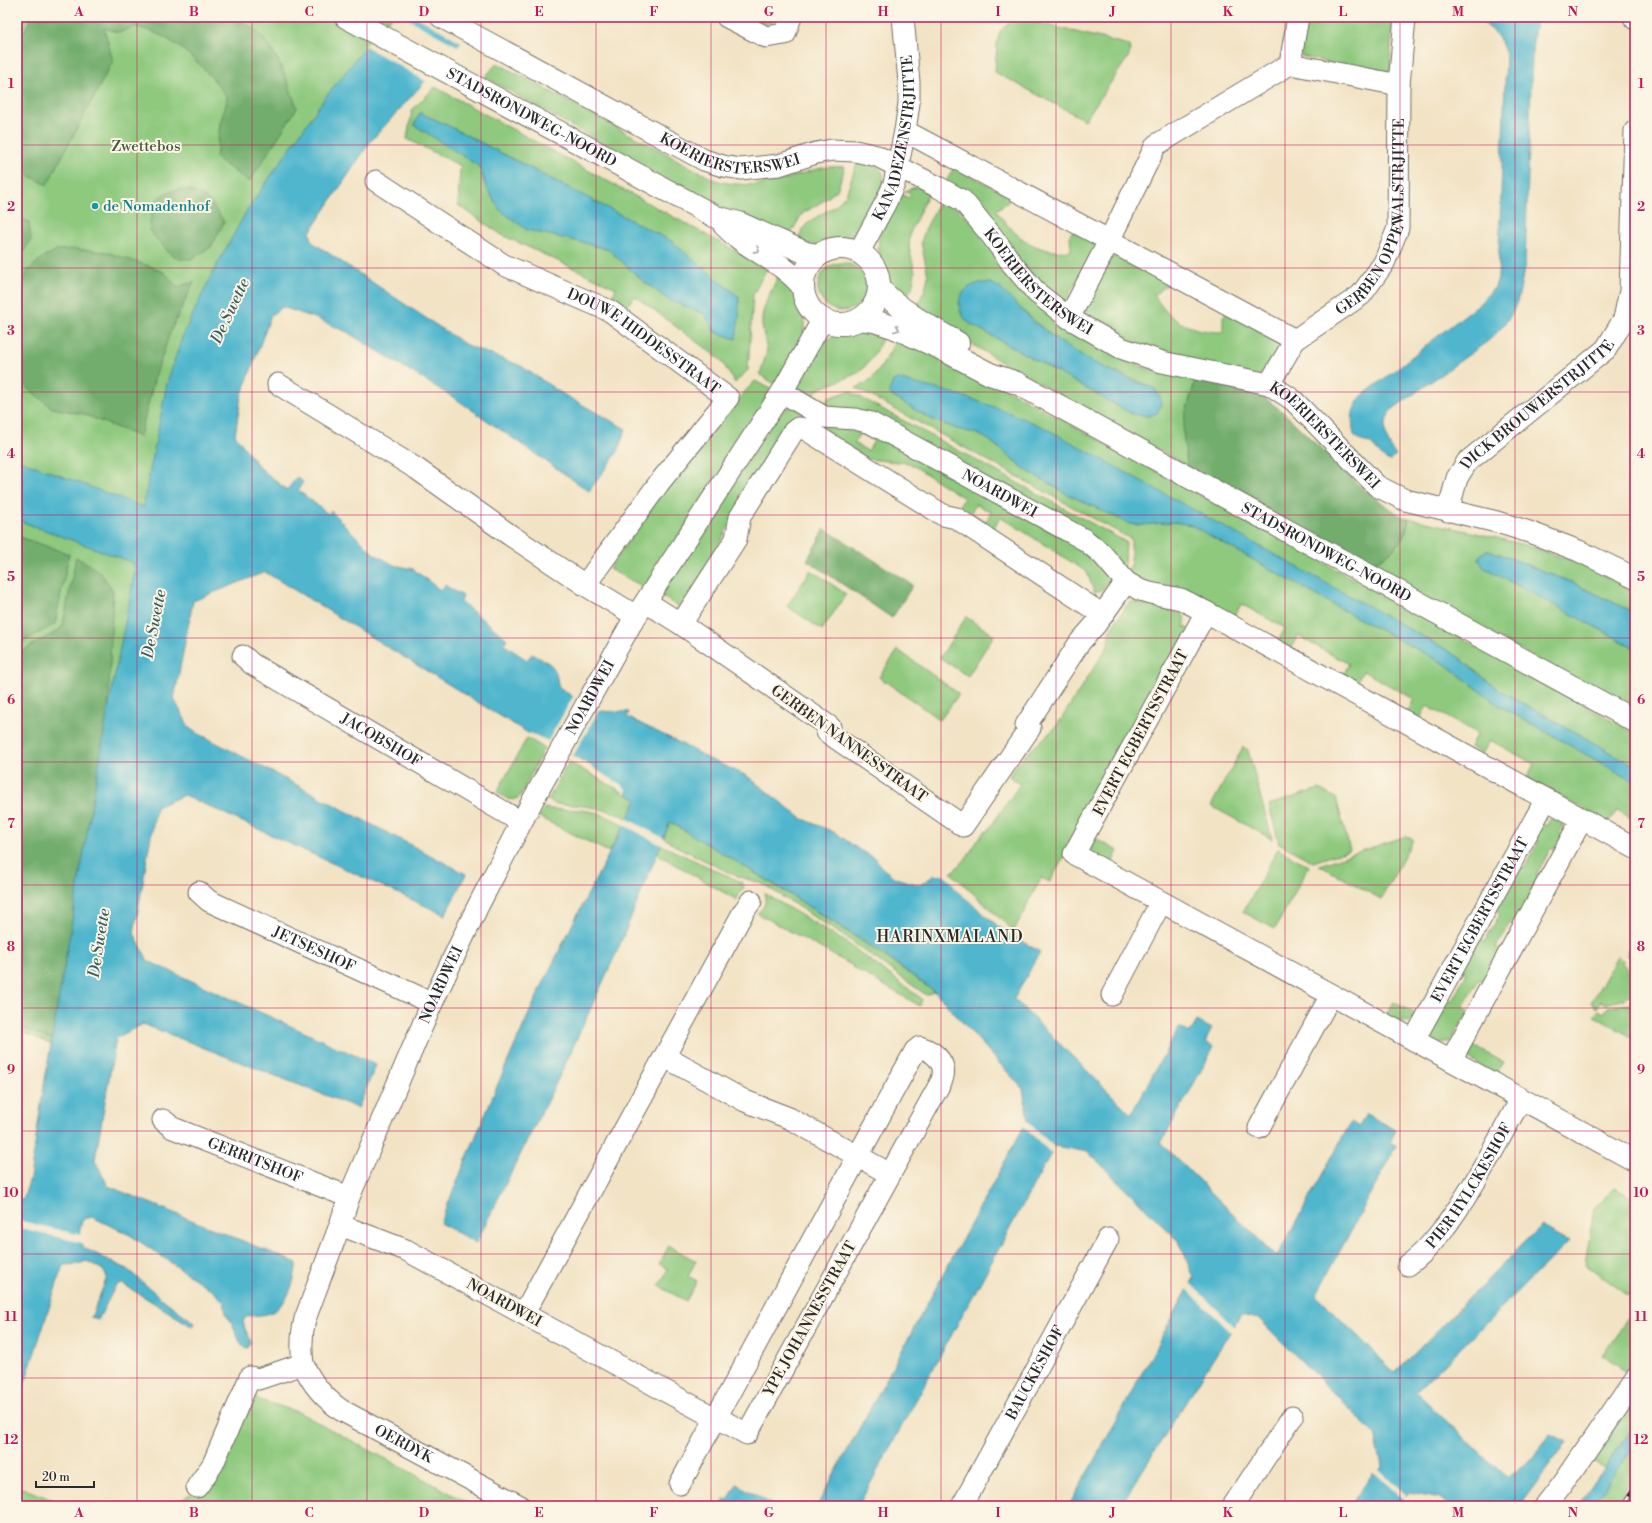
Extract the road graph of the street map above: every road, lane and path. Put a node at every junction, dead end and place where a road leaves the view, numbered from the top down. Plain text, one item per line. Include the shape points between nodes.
1 (441, 17) edge
2 (727, 17) edge
3 (791, 17) edge
4 (903, 17) edge
5 (1298, 17) edge
6 (1405, 17) edge
7 (350, 19) edge
8 (1290, 64) junction
9 (1399, 85) junction
10 (905, 131) junction
11 (1635, 131) edge
12 (898, 166) junction
13 (376, 181) dead end
14 (716, 217) junction
15 (1109, 241) junction
16 (859, 252) junction
17 (819, 255) junction
18 (803, 286) junction
19 (879, 288) junction
20 (1069, 318) junction
21 (823, 319) junction
22 (860, 319) junction
23 (1629, 321) edge
24 (1295, 340) junction
25 (1017, 383) junction
26 (278, 384) dead end
27 (1269, 384) junction
28 (782, 392) junction
29 (1448, 511) junction
30 (1635, 578) edge
31 (1126, 582) junction
32 (585, 585) junction
33 (641, 609) junction
34 (1206, 612) junction
35 (1103, 614) junction
36 (681, 624) junction
37 (243, 656) dead end
38 (1635, 721) edge
39 (1546, 799) junction
40 (1582, 819) junction
41 (521, 822) junction
42 (1635, 848) edge
43 (199, 892) dead end
44 (751, 901) dead end
45 (1161, 902) junction
46 (1112, 995) dead end
47 (1331, 995) junction
48 (432, 1003) junction
49 (1414, 1040) junction
50 (665, 1056) junction
51 (1451, 1060) junction
52 (1521, 1099) junction
53 (162, 1120) dead end
54 (1259, 1128) dead end
55 (858, 1156) junction
56 (1635, 1161) edge
57 (890, 1174) junction
58 (349, 1197) junction
59 (340, 1225) junction
60 (1108, 1239) dead end
61 (1408, 1265) dead end
62 (524, 1313) junction
63 (303, 1364) junction
64 (1635, 1379) edge
65 (716, 1417) junction
66 (1292, 1417) dead end
67 (680, 1484) dead end
68 (197, 1487) dead end
69 (520, 1506) edge
70 (962, 1506) edge
71 (1233, 1506) edge
72 (1546, 1506) edge

1 - 12 street, KOERIERSTERSWEI via 704,160 741,169 759,168 832,150 855,151 877,156
2 - 3 street via 766,37 785,34
4 - 10 street, KANADEZENSTRJITTE via 909,82
5 - 8 street
6 - 9 street, GERBEN OPPEWALSTRJITTE
7 - 14 main road, STADSRONDWEG-NOORD
8 - 9 street
8 - 15 street via 1156,145
9 - 24 street, GERBEN OPPEWALSTRJITTE via 1398,228 1384,263 1361,295
10 - 12 street, KANADEZENSTRJITTE
10 - 15 street
11 - 23 street, DICK BROUWERSTRJITTE
12 - 16 street, KANADEZENSTRJITTE via 886,202
12 - 20 street, KOERIERSTERSWEI via 963,201 1037,293
13 - 32 street, DOUWE HIDDESSTRAAT via 504,265 610,311 728,398 659,483
14 - 17 main road, STADSRONDWEG-NOORD via 739,223 806,253
14 -> 18 main road, STADSRONDWEG-NOORD via 733,235 789,272
15 - 20 street
15 - 24 street
16 - 17 main road via 843,248
16 - 19 main road via 874,267 879,279
17 - 18 main road via 807,269
18 - 21 main road via 809,306
19 - 22 main road via 874,306
19 - 25 main road, STADSRONDWEG-NOORD via 903,309 995,364
20 - 27 street, KOERIERSTERSWEI via 1121,348 1162,362
21 - 22 main road via 842,324
21 - 28 street, NOARDWEI
22 -> 25 main road, STADSRONDWEG-NOORD via 893,327 990,374
23 - 29 street, DICK BROUWERSTRJITTE via 1606,349 1467,462 1457,478
24 - 27 street, GERBEN OPPEWALSTRJITTE
25 - 38 main road, STADSRONDWEG-NOORD
26 - 32 street via 417,470
27 - 29 street, KOERIERSTERSWEI via 1293,400 1377,486 1405,500
28 - 31 street, NOARDWEI via 824,417 871,423 1085,540 1102,554
28 - 33 street, NOARDWEI
29 - 30 street, KOERIERSTERSWEI via 1529,532 1579,551
31 - 34 street, NOARDWEI via 1145,592 1181,599
31 - 35 street, GERBEN NANNESSTRAAT
32 - 33 street
33 - 36 street, GERBEN NANNESSTRAAT
33 - 41 street, NOARDWEI
34 - 39 street
34 - 45 street, EVERT EGBERTSSTRAAT via 1074,854
35 - 36 street via 956,518 943,515 805,429 798,428 793,432 740,517 736,539
35 - 36 street, GERBEN NANNESSTRAAT via 1080,642 1026,725 1030,728 962,826 827,732 830,727
37 - 41 street, JACOBSHOF via 252,664
39 - 40 street
39 - 49 street, EVERT EGBERTSSTRAAT
40 - 42 street
40 - 51 street
41 - 48 street, NOARDWEI
43 - 48 street, JETSESHOF via 209,901
44 - 50 street
45 - 46 street
45 - 47 street, EVERT EGBERTSSTRAAT
47 - 49 street, EVERT EGBERTSSTRAAT
47 - 54 street
48 - 58 street, NOARDWEI
49 - 51 street, EVERT EGBERTSSTRAAT
50 - 55 street via 745,1101 789,1118
50 - 62 street
51 - 52 street, EVERT EGBERTSSTRAAT
52 - 56 street, EVERT EGBERTSSTRAAT
52 - 61 street, PIER HYLCKESHOF via 1461,1204 1436,1238
53 - 58 street, GERRITSHOF via 173,1128
55 - 57 street
55 - 57 street, YPE JOHANNESSTRAAT via 915,1051 920,1047 935,1054 944,1070 943,1076
55 - 65 street, YPE JOHANNESSTRAAT
57 - 65 street, YPE JOHANNESSTRAAT via 747,1434
58 - 59 street, NOARDWEI
59 - 62 street, NOARDWEI via 406,1250
59 - 63 street, OERDYK via 305,1319 301,1335
60 - 70 street, BAUCKESHOF
62 - 65 street, NOARDWEI
63 - 68 street via 258,1379 250,1377 213,1464
63 - 69 street, OERDYK via 318,1391 341,1410
64 - 72 street via 1564,1484
65 - 67 street, YPE JOHANNESSTRAAT
66 - 71 street

